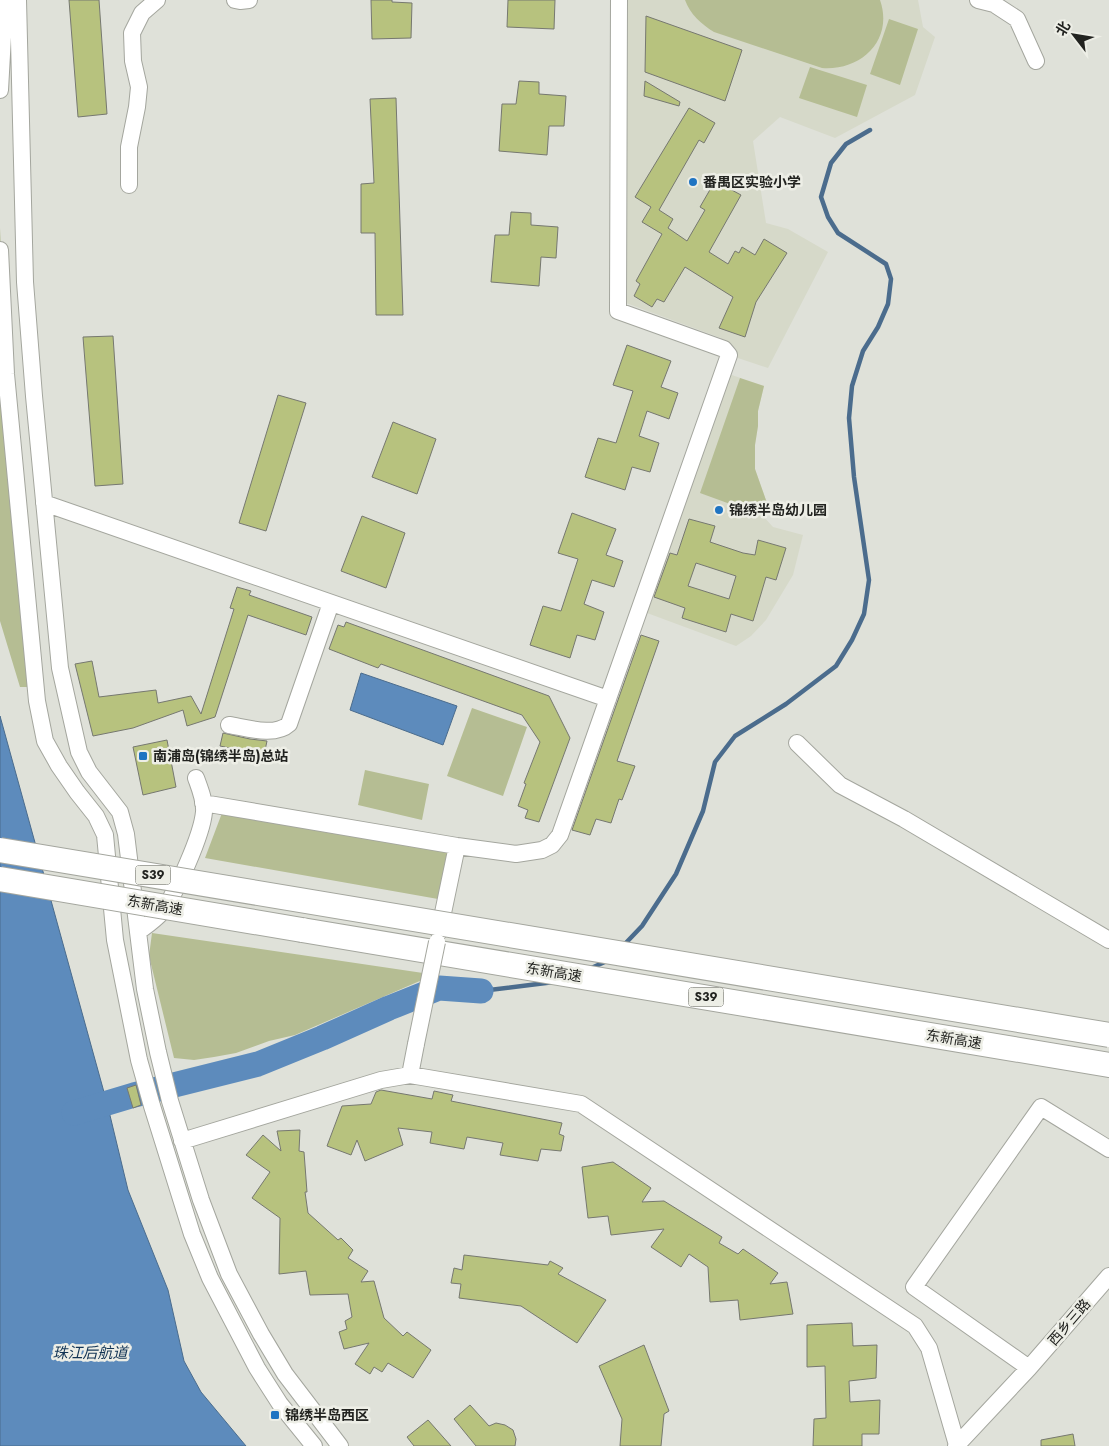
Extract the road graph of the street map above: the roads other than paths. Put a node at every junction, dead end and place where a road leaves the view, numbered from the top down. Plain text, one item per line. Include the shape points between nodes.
1 (5, 0) edge
2 (18, 0) edge
3 (157, 0) edge
4 (234, 0) edge
5 (249, 0) edge
6 (619, 0) edge
7 (978, 0) edge
8 (1036, 61) dead end
9 (0, 90) edge
10 (129, 185) dead end
11 (0, 250) edge
12 (44, 503) junction
13 (331, 603) junction
14 (608, 699) junction
15 (230, 725) dead end
16 (797, 743) dead end
17 (196, 778) dead end
18 (204, 803) junction
19 (457, 846) junction
20 (0, 850) edge
21 (0, 879) edge
22 (138, 932) junction
23 (1109, 940) edge
24 (1109, 1035) edge
25 (1109, 1065) edge
26 (410, 1075) junction
27 (182, 1141) junction
28 (1109, 1149) edge
29 (1109, 1276) edge
30 (1030, 1368) junction
31 (314, 1446) edge
32 (340, 1446) edge
33 (956, 1446) edge

1 - 9 street
2 - 12 street via 25,282
3 - 10 street via 142,12 132,33 133,61 139,87 128,147
4 - 5 street
6 - 14 street via 618,311 724,349 729,355
7 - 8 street via 994,4 1017,19
11 - 31 street via 6,374 37,701 45,741 72,786 96,816 105,835 115,940 139,1060 192,1234 210,1278 257,1368 280,1404
12 - 13 street
12 - 22 street via 62,678 79,752 89,772 120,812 126,834
13 - 14 street
13 - 15 street via 289,724 284,728 262,730
14 - 19 street via 560,835 552,845 516,854
16 - 23 street via 840,785
17 - 18 street
18 - 19 street
18 - 22 street via 198,837 172,895 162,912
19 - 26 street, bridge
20 - 24 highway, S39, bridge
21 - 25 highway, 东新高速 / S39, bridge
22 - 27 street via 158,1052
26 - 27 street via 381,1080
26 - 33 street via 580,1104 895,1312 915,1326 929,1348
27 - 32 street via 229,1274 285,1374
28 - 30 street via 1040,1107 914,1286
29 - 30 street, 西乡三路
30 - 33 street, 西乡三路

